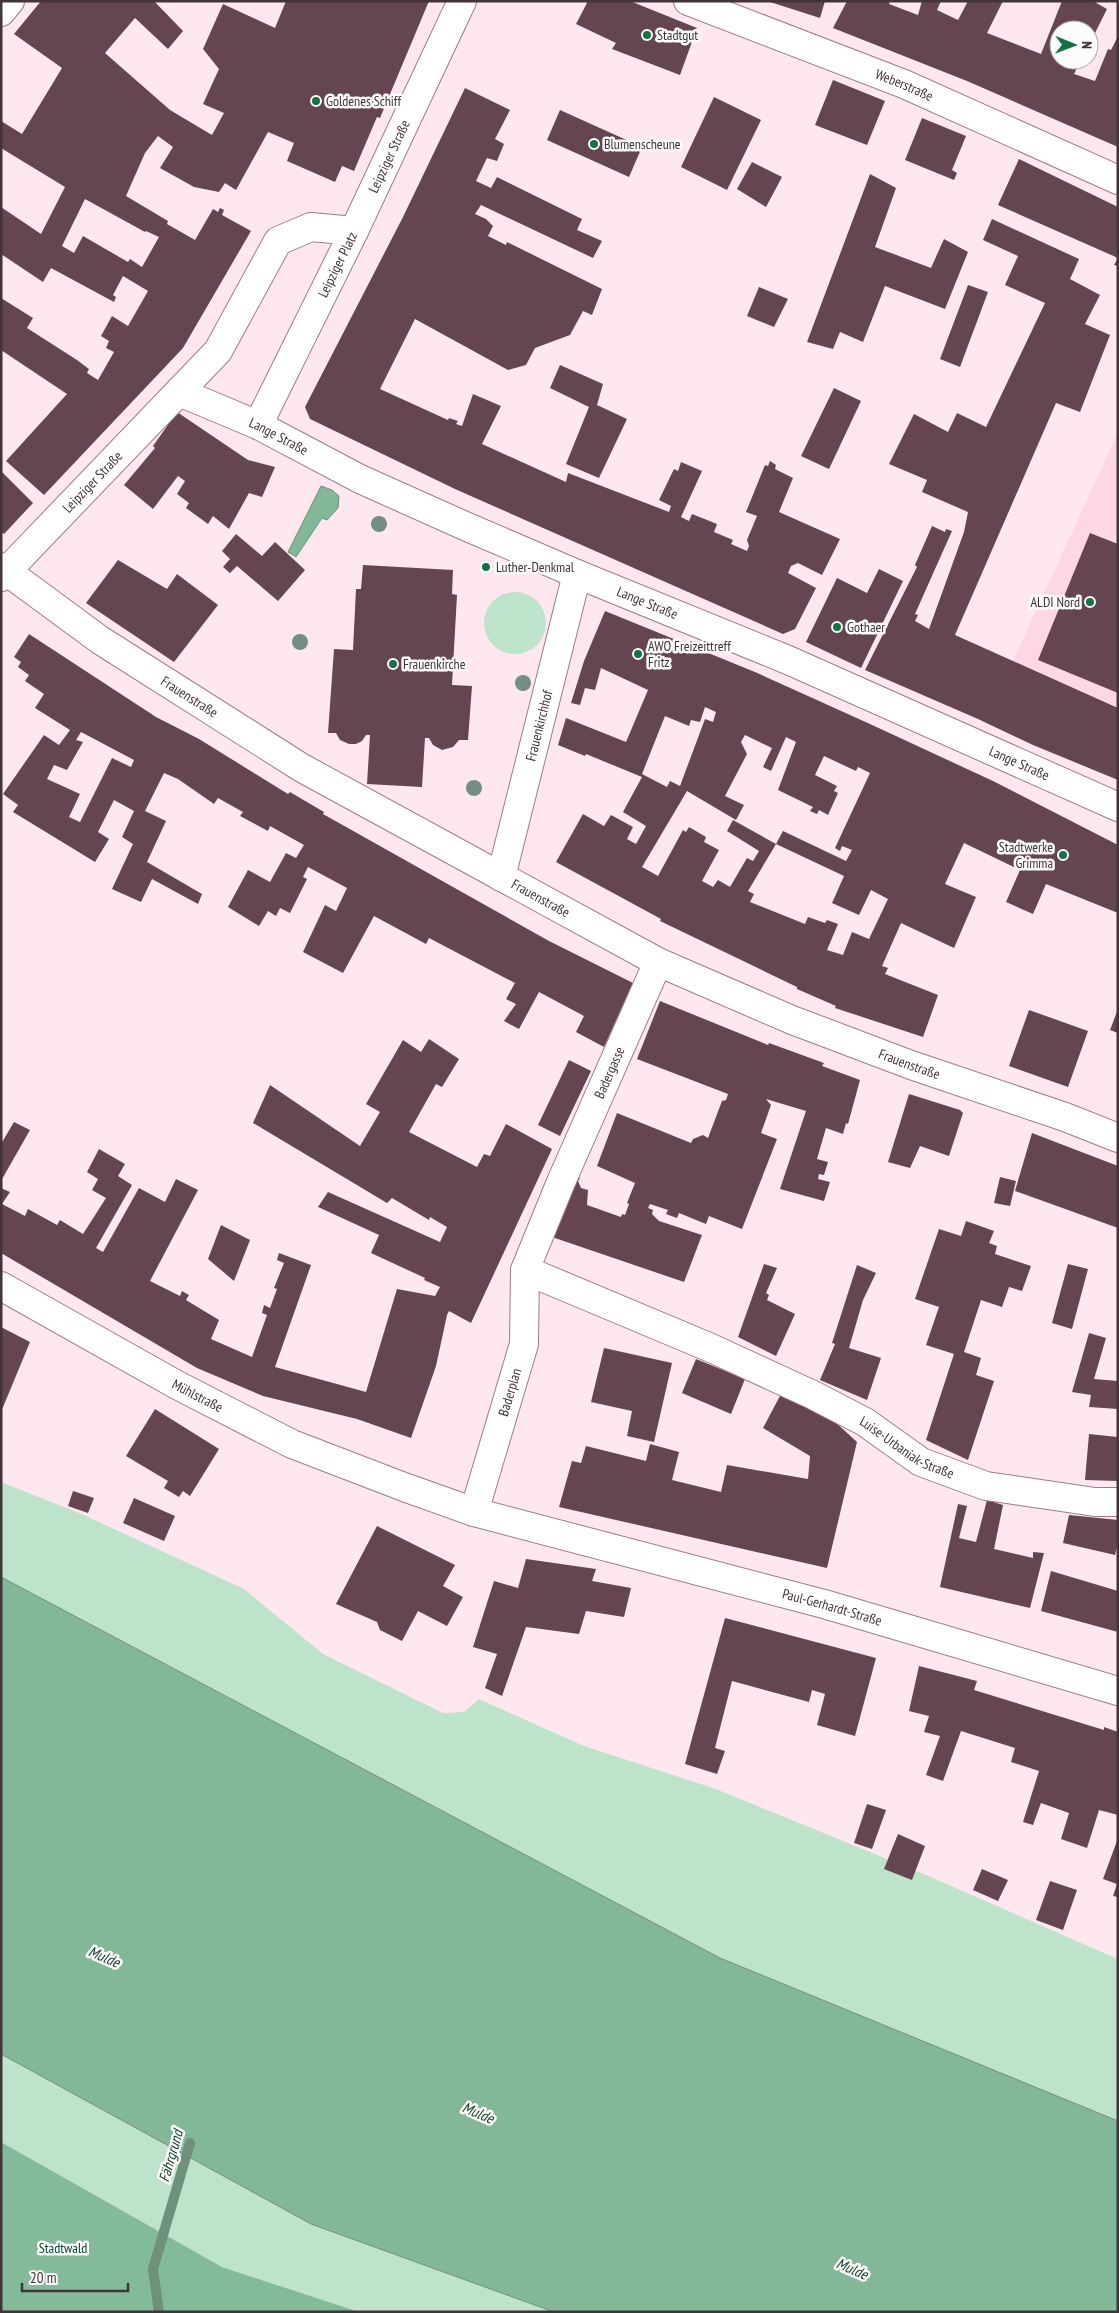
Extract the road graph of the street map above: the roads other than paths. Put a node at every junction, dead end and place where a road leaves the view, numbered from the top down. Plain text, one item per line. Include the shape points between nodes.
1 (10, 1) edge
2 (462, 1) edge
3 (688, 1) edge
4 (1, 12) edge
5 (1118, 180) edge
6 (354, 231) junction
7 (179, 392) junction
8 (258, 425) junction
9 (3, 572) edge
10 (576, 574) junction
11 (1118, 808) edge
12 (501, 877) junction
13 (658, 962) junction
14 (1118, 1138) edge
15 (561, 1182) joint
16 (525, 1270) junction
17 (1, 1286) edge
18 (1118, 1502) edge
19 (474, 1512) junction
20 (1118, 1691) edge

1 - 4 street
2 - 6 street, Leipziger Straße
3 - 5 street, Weberstraße via 904,84
6 - 7 street, Leipziger Platz via 311,227 278,241 218,351
6 - 8 street, Leipziger Platz
7 - 8 street, Lange Straße
7 - 9 street, Leipziger Straße
8 - 10 street, Lange Straße via 360,479
9 - 12 street, Frauenstraße via 100,640 302,768
10 - 11 street, Lange Straße via 788,660
10 - 12 street, Frauenkirchhof
12 - 13 street, Frauenstraße
13 - 14 street, Frauenstraße via 792,1020
13 - 15 street, Badergasse
15 - 16 street, Baderplan
16 - 18 street, Luise-Urbaniak-Straße via 711,1348 865,1422 921,1462 986,1486 1095,1502
16 - 19 street, Baderplan via 524,1344
17 - 19 street, Mühlstraße via 177,1385 292,1444
19 - 20 street, Paul-Gerhardt-Straße via 824,1604

